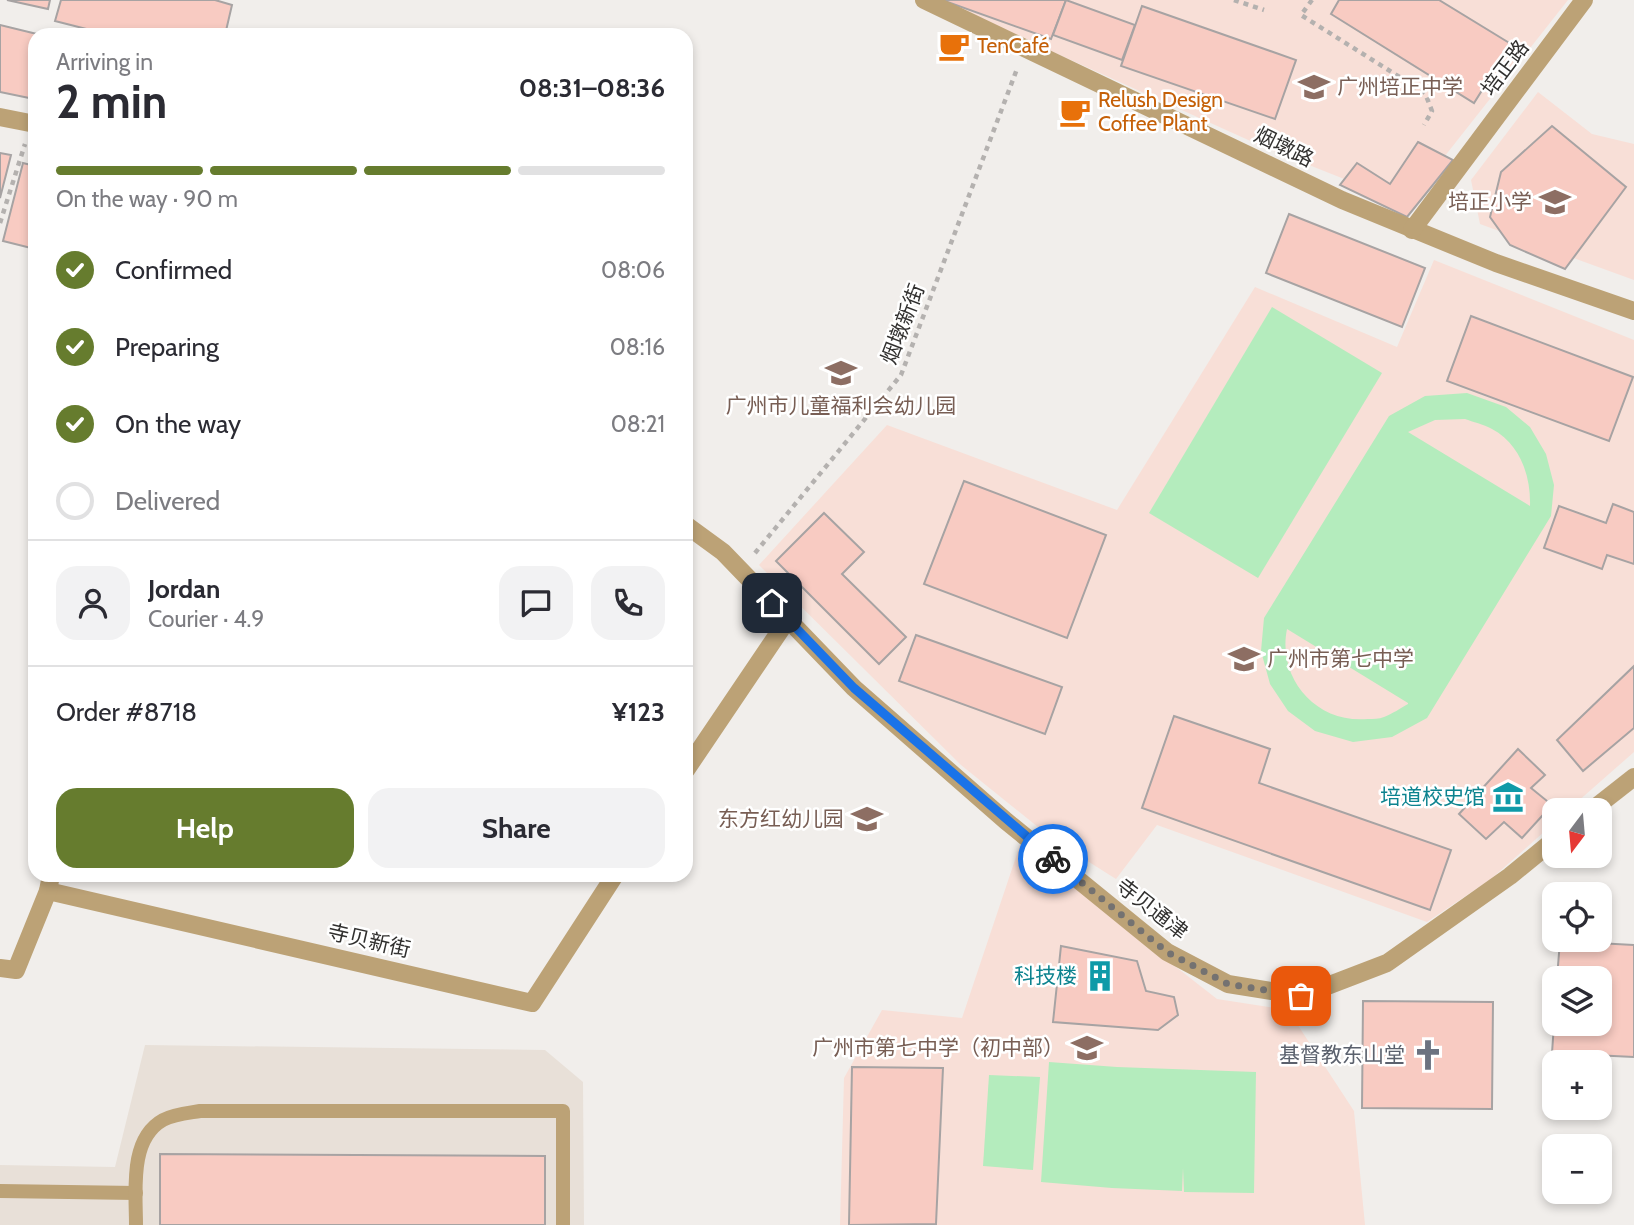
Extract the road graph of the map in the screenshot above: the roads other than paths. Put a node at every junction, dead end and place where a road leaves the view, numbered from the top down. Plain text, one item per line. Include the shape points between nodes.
1 (924, 0) edge
2 (1584, 0) edge
3 (0, 117) edge
4 (28, 122) edge
5 (1412, 230) junction
6 (1634, 311) edge
7 (693, 530) edge
8 (788, 619) junction
9 (693, 760) edge
10 (1634, 777) edge
11 (1607, 798) edge
12 (1542, 850) edge
13 (610, 882) edge
14 (50, 883) edge
15 (0, 968) edge
16 (0, 1191) edge
17 (136, 1192) junction
18 (136, 1225) edge
19 (563, 1225) edge

1 - 5 street, 烟墩路
2 - 5 street, 培正路
3 - 4 street
5 - 6 street, 烟墩路
7 - 8 street, 寺贝通津 via 723,552
8 - 9 street
8 - 12 street, 寺贝通津 via 854,688 1006,821 1167,952 1228,984 1301,996 1387,963
10 - 11 street
13 - 14 street, 寺贝新街 via 532,1003
14 - 15 street via 16,970
16 - 17 lane
17 - 18 lane
17 - 19 lane via 146,1137 164,1119 180,1114 563,1111

